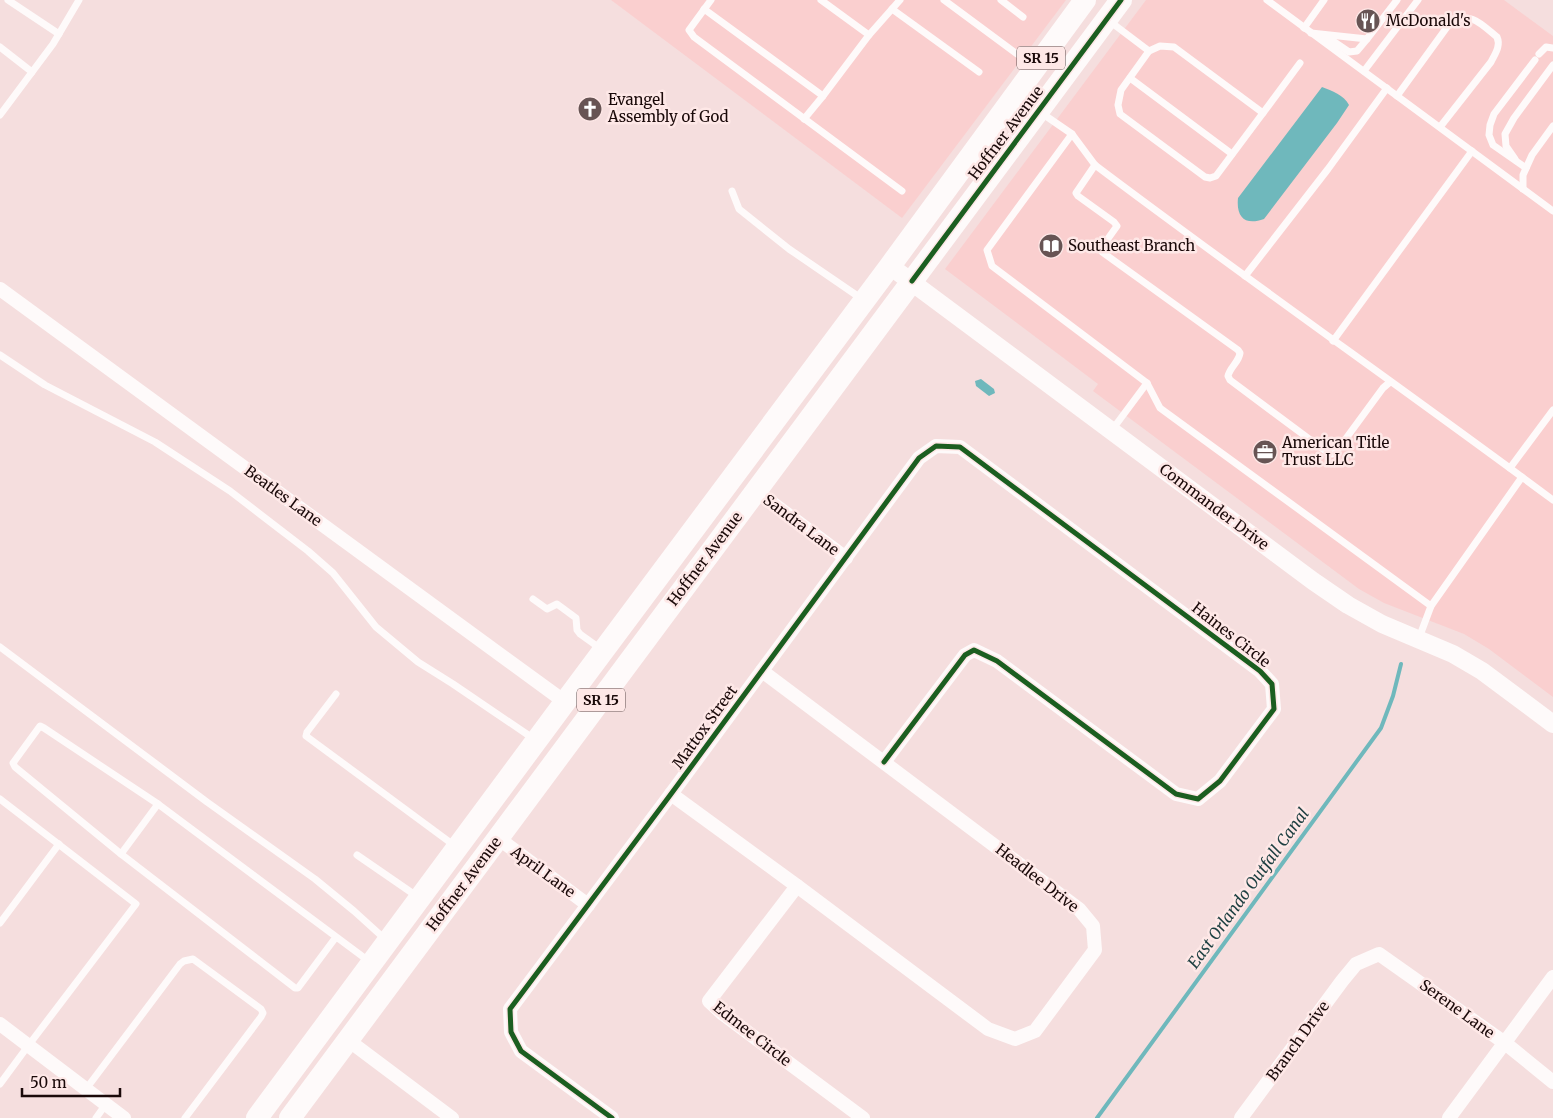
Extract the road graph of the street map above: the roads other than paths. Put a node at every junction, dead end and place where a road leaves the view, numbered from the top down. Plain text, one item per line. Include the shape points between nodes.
1 (8, 0) edge
2 (79, 0) edge
3 (711, 0) edge
4 (821, 0) edge
5 (900, 0) edge
6 (944, 0) edge
7 (1001, 0) edge
8 (1085, 0) edge
9 (1120, 0) edge
10 (1267, 0) edge
11 (1324, 0) edge
12 (1397, 0) edge
13 (1418, 0) edge
14 (704, 9) junction
15 (892, 9) junction
16 (1023, 17) dead end
17 (1106, 18) junction
18 (1308, 31) junction
19 (59, 34) junction
20 (1321, 34) junction
21 (869, 35) junction
22 (1367, 39) junction
23 (0, 48) edge
24 (1553, 48) edge
25 (1149, 51) junction
26 (1300, 63) dead end
27 (1037, 64) junction
28 (1553, 65) edge
29 (1364, 71) junction
30 (32, 72) junction
31 (979, 72) dead end
32 (1130, 78) junction
33 (1387, 88) junction
34 (823, 96) junction
35 (1397, 96) junction
36 (1038, 111) junction
37 (1263, 113) junction
38 (0, 115) edge
39 (804, 119) junction
40 (1553, 126) edge
41 (1440, 128) junction
42 (1072, 134) junction
43 (1472, 151) junction
44 (1232, 154) junction
45 (1518, 163) junction
46 (1095, 165) junction
47 (1526, 168) junction
48 (1523, 189) junction
49 (732, 190) dead end
50 (902, 192) dead end
51 (1553, 199) edge
52 (1550, 209) edge
53 (890, 266) junction
54 (1245, 276) junction
55 (912, 281) junction
56 (0, 289) edge
57 (865, 300) junction
58 (1333, 341) junction
59 (0, 355) edge
60 (1390, 382) junction
61 (1147, 383) junction
62 (1553, 410) edge
63 (1112, 430) junction
64 (936, 446) joint
65 (1510, 468) junction
66 (1522, 477) junction
67 (756, 491) junction
68 (1553, 500) edge
69 (846, 558) junction
70 (533, 599) dead end
71 (1431, 606) junction
72 (1419, 639) junction
73 (0, 647) edge
74 (603, 651) junction
75 (762, 671) junction
76 (336, 694) dead end
77 (565, 702) junction
78 (1553, 724) edge
79 (536, 740) junction
80 (884, 762) junction
81 (671, 794) junction
82 (0, 799) edge
83 (158, 804) junction
84 (498, 838) junction
85 (59, 844) junction
86 (457, 848) junction
87 (121, 854) junction
88 (357, 855) dead end
89 (797, 886) junction
90 (420, 899) junction
91 (588, 905) junction
92 (0, 923) edge
93 (336, 937) junction
94 (388, 942) junction
95 (372, 964) junction
96 (1356, 964) joint
97 (1553, 977) edge
98 (390, 983) junction
99 (0, 1024) edge
100 (348, 1040) junction
101 (1505, 1044) junction
102 (28, 1046) junction
103 (1553, 1082) edge
104 (0, 1084) edge
105 (86, 1089) junction
106 (106, 1104) junction
107 (262, 1114) edge
108 (96, 1118) edge
109 (124, 1118) edge
110 (185, 1118) edge
111 (290, 1118) edge
112 (452, 1118) edge
113 (612, 1118) edge
114 (863, 1118) edge
115 (1241, 1118) edge
116 (1449, 1118) edge

1 - 19 lane
2 - 19 lane
3 - 14 lane
4 - 21 lane
5 - 15 lane
6 - 27 lane via 1017,54
7 - 16 lane
8 - 27 main road, Hoffner Avenue / SR 15
9 - 17 main road, Hoffner Avenue / SR 15
10 - 18 lane
11 - 18 lane
12 - 22 lane
13 - 29 lane
14 - 34 lane
14 - 39 lane via 689,30 694,37
15 - 21 lane
15 - 31 lane
17 - 25 lane
17 - 36 main road, Hoffner Avenue / SR 15
18 - 20 lane
18 - 29 lane
19 - 30 lane
20 - 22 lane
20 - 22 lane via 1349,52 1357,51
21 - 34 lane
23 - 30 lane
24 - 45 lane via 1546,47 1537,57 1494,114 1490,125 1493,146
25 - 32 lane
25 - 37 lane via 1160,46 1174,48
26 - 37 lane
27 - 53 main road, Hoffner Avenue / SR 15
28 - 45 lane via 1505,134 1506,146
29 - 33 lane
30 - 38 lane
32 - 44 lane
32 - 44 lane via 1118,98 1120,114 1205,177 1216,176
33 - 35 lane
33 - 54 lane
34 - 39 lane
35 - 41 lane
35 - 41 lane via 1454,20 1475,20 1498,37 1491,62
36 - 42 lane
36 - 55 main road, Hoffner Avenue / SR 15
37 - 44 lane
39 - 50 lane
40 - 47 lane
41 - 43 lane
42 - 46 lane
42 - 61 lane via 987,250 992,266
43 - 48 lane
43 - 58 lane
45 - 47 lane
46 - 54 lane
46 - 60 lane via 1076,193 1117,226 1102,252 1238,350 1240,357 1229,372 1230,380 1324,450 1332,454 1336,452
47 - 48 lane via 1522,175
48 - 52 lane
49 - 57 lane via 739,209 789,249
51 - 52 lane
53 - 55 street, Commander Drive
53 - 57 main road, Hoffner Avenue / SR 15
54 - 58 lane
55 - 63 street, Commander Drive
55 - 67 main road, Hoffner Avenue / SR 15
56 - 77 street, Beatles Lane
57 - 74 main road, Hoffner Avenue / SR 15
58 - 60 lane
59 - 79 lane via 46,385 155,442 230,491 308,551 333,574 376,627 418,662
60 - 65 lane
61 - 63 lane
61 - 71 lane via 1160,408
62 - 65 lane
63 - 72 street, Commander Drive via 1348,605
64 - 69 street, Mattox Street via 919,458
64 - 80 street, Haines Circle via 960,447 1260,671 1272,684 1274,709 1220,781 1198,799 1176,794 997,661 974,650 965,655
65 - 66 lane
66 - 68 lane
66 - 71 lane
67 - 69 street, Sandra Lane
67 - 84 main road, Hoffner Avenue / SR 15
69 - 75 street, Mattox Street
70 - 74 lane via 547,609 557,604 576,618 580,634
71 - 72 lane
72 - 78 street, Commander Drive via 1482,671
73 - 94 lane via 199,797 315,879
74 - 77 main road, Hoffner Avenue / SR 15
75 - 80 street, Headlee Drive
75 - 81 street, Mattox Street
76 - 86 lane via 306,736
77 - 79 main road, Hoffner Avenue / SR 15
77 - 84 main road via 564,722 500,804 496,820
79 - 86 main road, Hoffner Avenue / SR 15
80 - 89 street, Headlee Drive via 1079,909 1093,926 1095,950 1035,1032 1015,1039 988,1029
81 - 89 street, Headlee Drive
81 - 91 street, Mattox Street
82 - 85 lane
83 - 87 lane
83 - 87 lane via 40,726 13,763 15,767
83 - 93 lane
84 - 91 street, April Lane
84 - 98 main road, Hoffner Avenue / SR 15
85 - 92 lane
85 - 102 lane via 136,904
86 - 90 main road, Hoffner Avenue / SR 15
86 - 98 main road via 458,870 392,966
87 - 93 lane via 295,988
88 - 90 lane
89 - 114 street, Edmee Circle via 709,1001
90 - 94 main road, Hoffner Avenue / SR 15
91 - 113 street, Mattox Street via 510,1009 511,1032 521,1051
93 - 95 lane
94 - 95 main road, Hoffner Avenue / SR 15
95 - 107 main road, Hoffner Avenue / SR 15
96 - 101 street, Serene Lane via 1379,954
96 - 115 street, Branch Drive
97 - 101 street
98 - 100 main road, Hoffner Avenue / SR 15
99 - 102 street
100 - 111 main road, Hoffner Avenue / SR 15
100 - 112 street
101 - 103 street, Serene Lane
101 - 116 street
102 - 104 lane
102 - 105 street
105 - 106 street
105 - 110 lane via 180,964 193,958 262,1009 263,1013
106 - 108 lane
106 - 109 street

